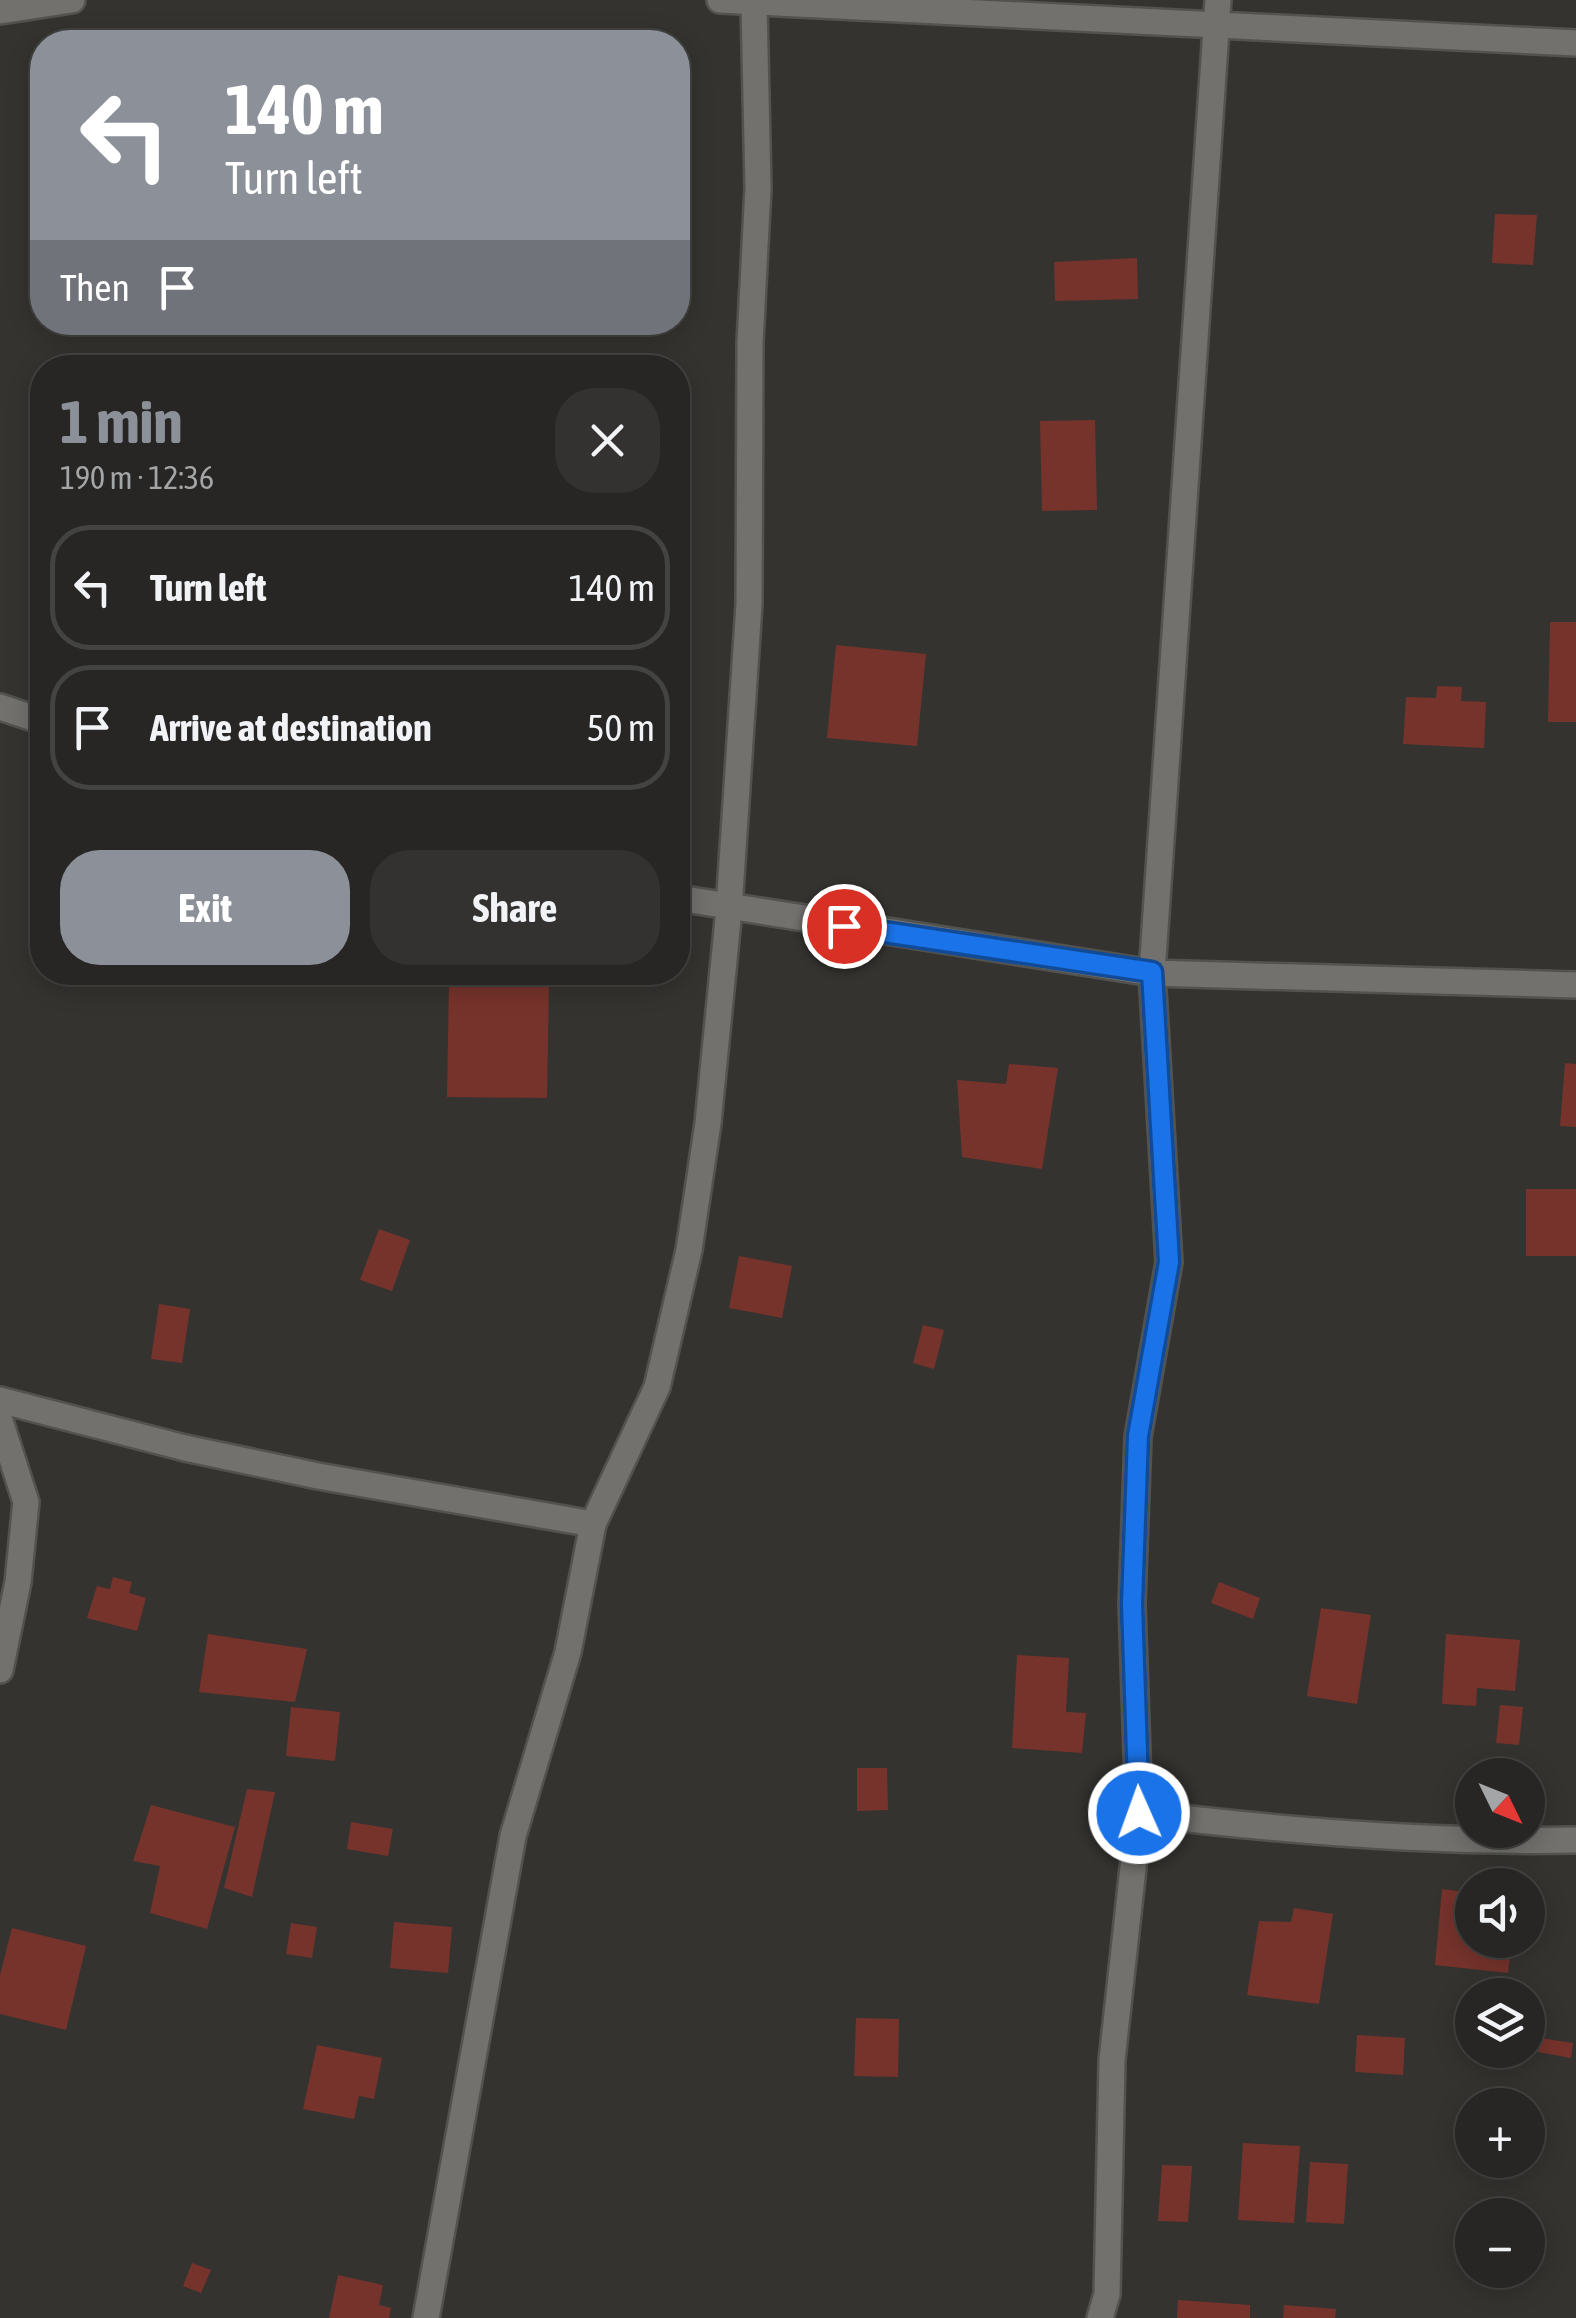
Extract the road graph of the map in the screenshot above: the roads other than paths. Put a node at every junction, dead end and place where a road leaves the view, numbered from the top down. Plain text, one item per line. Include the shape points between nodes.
1 (72, 0) edge
2 (720, 0) edge
3 (754, 4) junction
4 (1217, 12) edge
5 (1, 15) edge
6 (1576, 43) edge
7 (0, 707) edge
8 (30, 718) edge
9 (690, 900) edge
10 (729, 908) junction
11 (1152, 972) junction
12 (1576, 984) edge
13 (0, 1400) edge
14 (0, 1421) edge
15 (593, 1524) junction
16 (0, 1670) edge
17 (1139, 1813) junction
18 (1576, 1840) edge
19 (426, 2318) edge
20 (1100, 2318) edge

1 - 5 street
2 - 3 street
3 - 4 street
3 - 10 street via 758,188 749,604
4 - 6 street
4 - 11 street
7 - 8 street
9 - 10 street
10 - 11 street
10 - 15 street via 689,1250 656,1387
11 - 12 street
11 - 17 street via 1169,1262 1138,1436 1132,1604
13 - 15 street via 184,1448
14 - 16 street via 26,1502
15 - 19 street via 568,1652 513,1836
17 - 18 street via 1280,1830
17 - 20 street via 1112,2060 1107,2294

